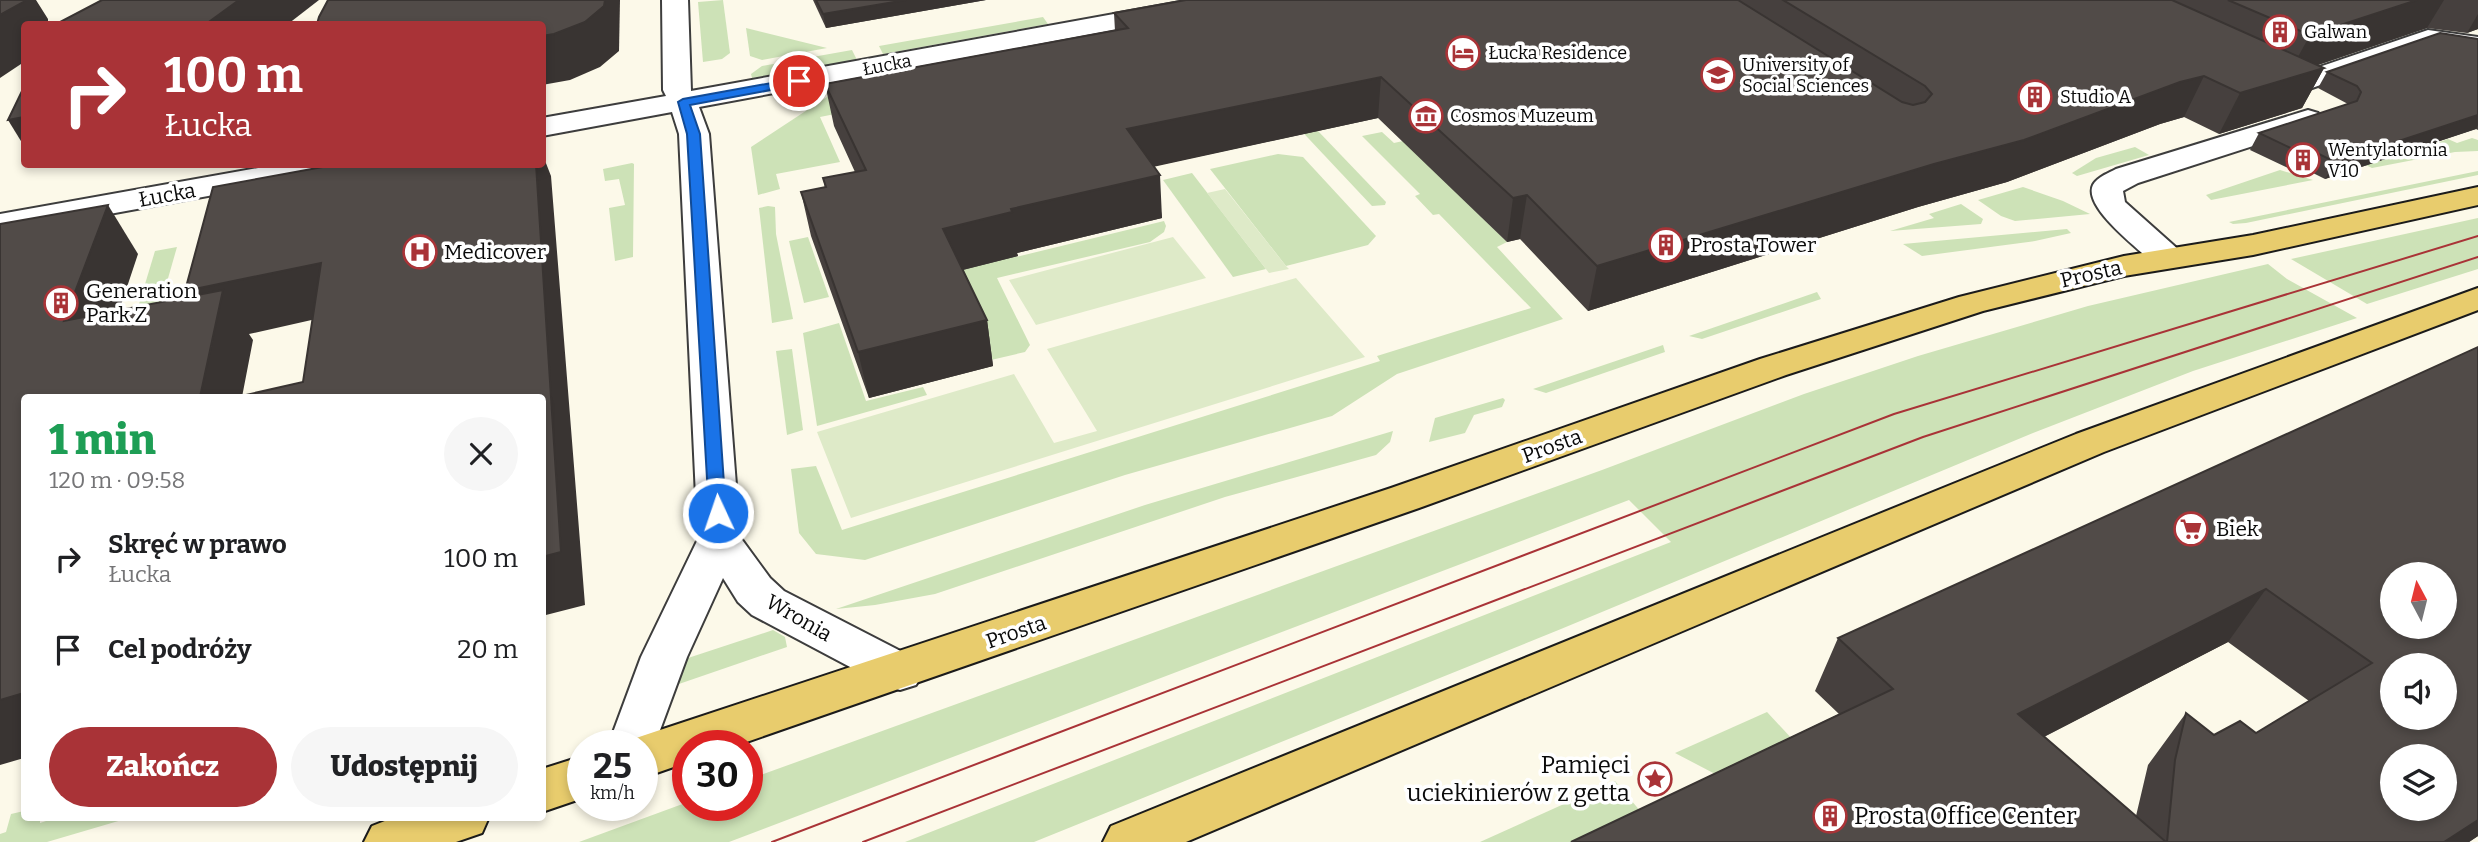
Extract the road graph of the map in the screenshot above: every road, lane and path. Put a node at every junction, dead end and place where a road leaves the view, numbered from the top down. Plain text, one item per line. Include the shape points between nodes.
1 (675, 0) edge
2 (1232, 0) edge
3 (2478, 45) edge
4 (683, 102) junction
5 (546, 126) edge
6 (312, 168) edge
7 (2478, 197) edge
8 (0, 224) edge
9 (2168, 258) junction
10 (2478, 298) edge
11 (719, 539) junction
12 (900, 672) junction
13 (638, 730) edge
14 (658, 752) edge
15 (567, 782) edge
16 (546, 790) edge
17 (452, 821) edge
18 (390, 842) edge
19 (1129, 842) edge

1 - 4 street via 677,90
2 - 4 street, Łucka
3 - 9 street via 2428,38 2275,82 2335,110 2127,176 2107,187 2113,208
4 - 5 street, Łucka
4 - 11 street via 694,134
6 - 8 street, Łucka
7 - 9 main road, Prosta via 2284,239
9 - 12 main road, Prosta via 1971,304 1773,367
10 - 19 main road via 2077,448
11 - 12 street, Wronia via 768,603
11 - 13 street via 664,657
12 - 14 main road, Prosta
15 - 16 main road
17 - 18 main road

